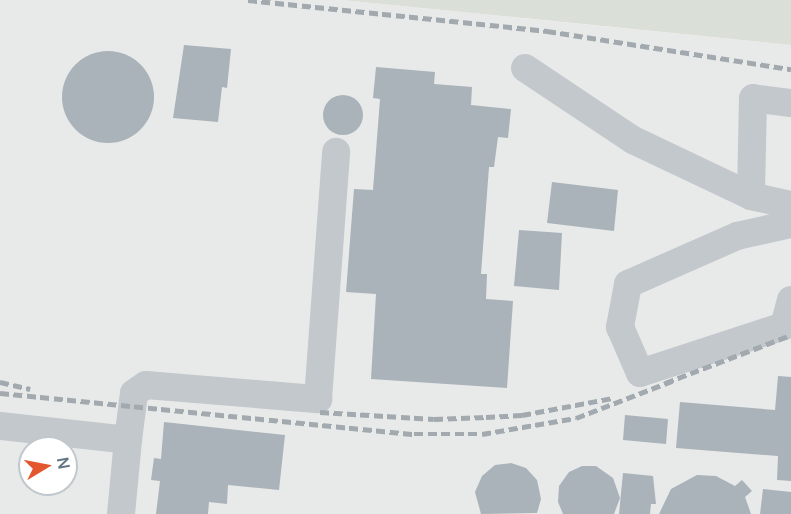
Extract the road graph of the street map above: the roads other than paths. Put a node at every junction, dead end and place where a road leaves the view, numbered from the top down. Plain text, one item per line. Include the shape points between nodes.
1 (525, 68) dead end
2 (791, 104) edge
3 (336, 152) dead end
4 (751, 196) junction
5 (791, 205) edge
6 (791, 224) edge
7 (789, 320) edge
8 (0, 426) edge
9 (128, 440) junction
10 (121, 514) edge

1 - 4 lane via 633,140
2 - 4 lane via 753,98
3 - 9 lane via 318,399 146,385 134,393
4 - 5 lane
6 - 7 lane via 737,236 628,284 620,327 640,373
8 - 9 lane
9 - 10 lane

